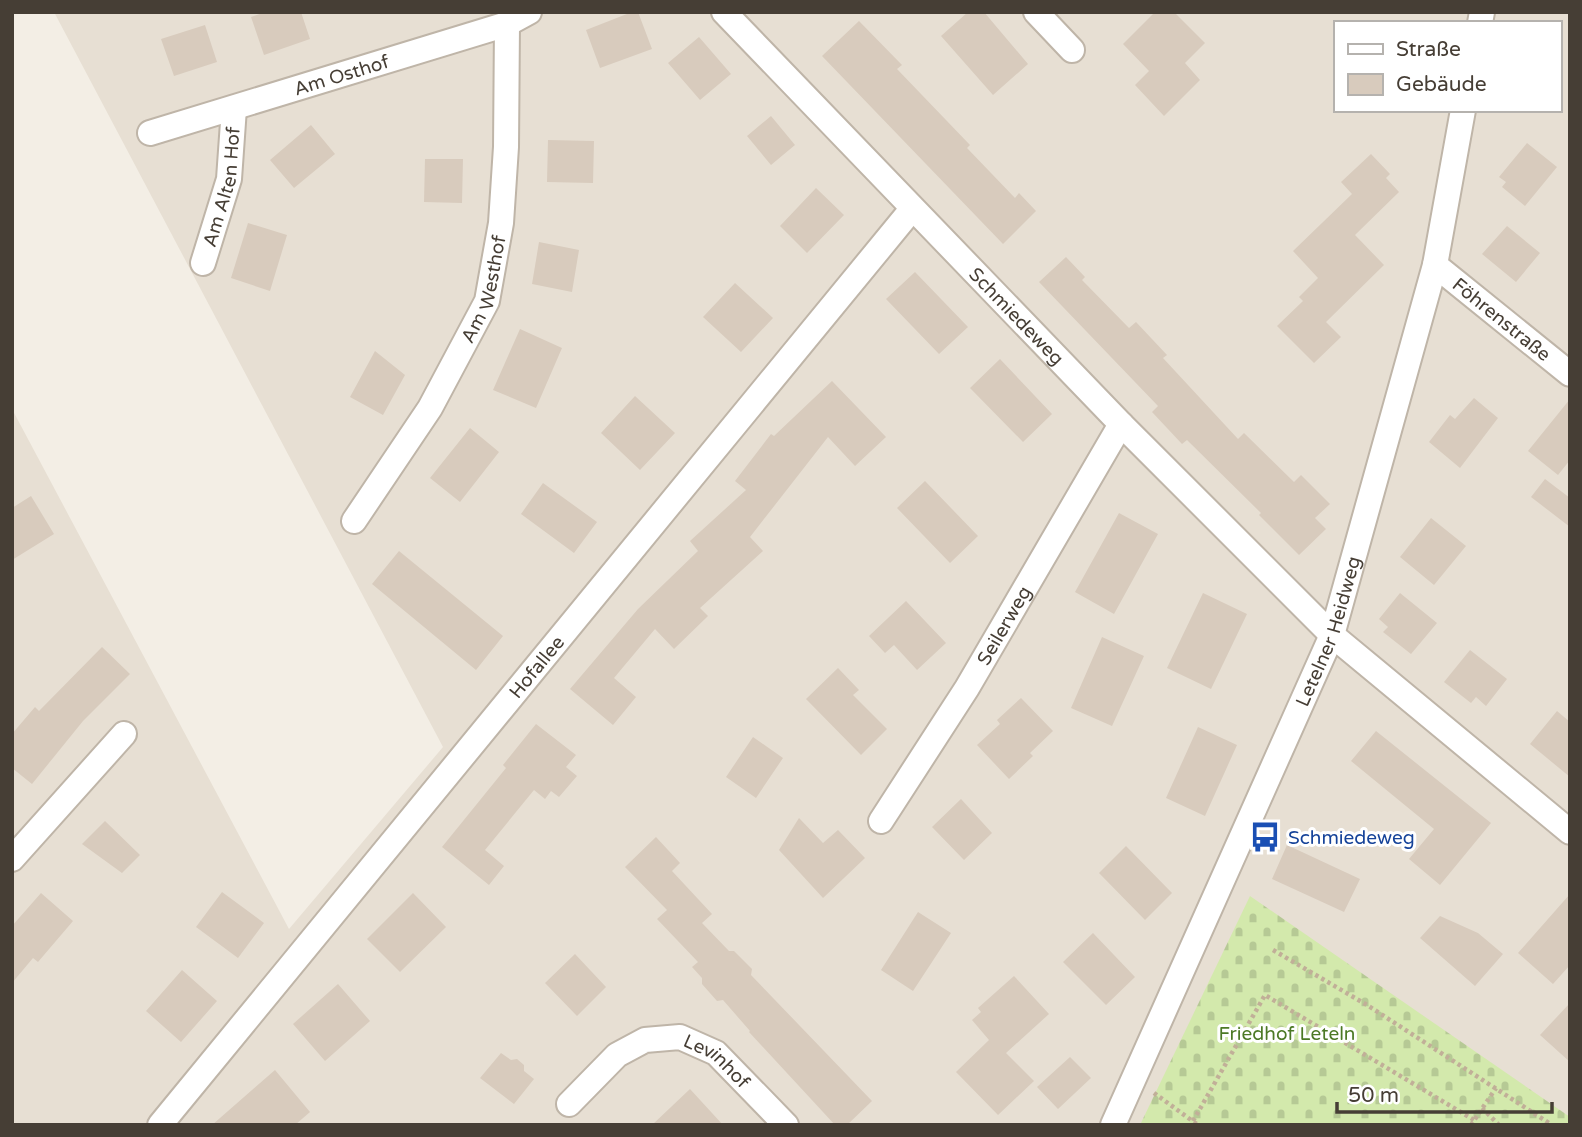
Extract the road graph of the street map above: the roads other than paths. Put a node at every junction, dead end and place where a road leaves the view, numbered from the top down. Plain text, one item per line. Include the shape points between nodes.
1 (529, 12) edge
2 (724, 12) edge
3 (1036, 12) edge
4 (507, 23) junction
5 (1072, 50) dead end
6 (234, 108) junction
7 (1464, 112) edge
8 (150, 133) dead end
9 (912, 209) junction
10 (203, 263) dead end
11 (1435, 265) junction
12 (1570, 374) edge
13 (1121, 424) junction
14 (354, 520) dead end
15 (1332, 635) junction
16 (124, 734) dead end
17 (881, 821) dead end
18 (1570, 832) edge
19 (12, 859) edge
20 (569, 1104) dead end
21 (160, 1125) edge
22 (786, 1125) edge
23 (1113, 1125) edge

1 - 4 street, Am Osthof
2 - 9 street, Schmiedeweg
3 - 5 street
4 - 6 street, Am Osthof
4 - 14 street, Am Westhof via 501,223 487,301 430,408
6 - 8 street, Am Osthof
6 - 10 street, Am Alten Hof via 229,179
7 - 11 street, Letelner Heidweg
9 - 13 street, Schmiedeweg
9 - 21 street, Hofallee
11 - 12 street, Föhrenstraße
11 - 15 street, Letelner Heidweg
13 - 15 street, Schmiedeweg
13 - 17 street, Seilerweg via 967,688
15 - 18 street, Schmiedeweg
15 - 23 street, Letelner Heidweg
16 - 19 street
20 - 22 street, Levinhof via 617,1055 645,1040 680,1037 716,1052

